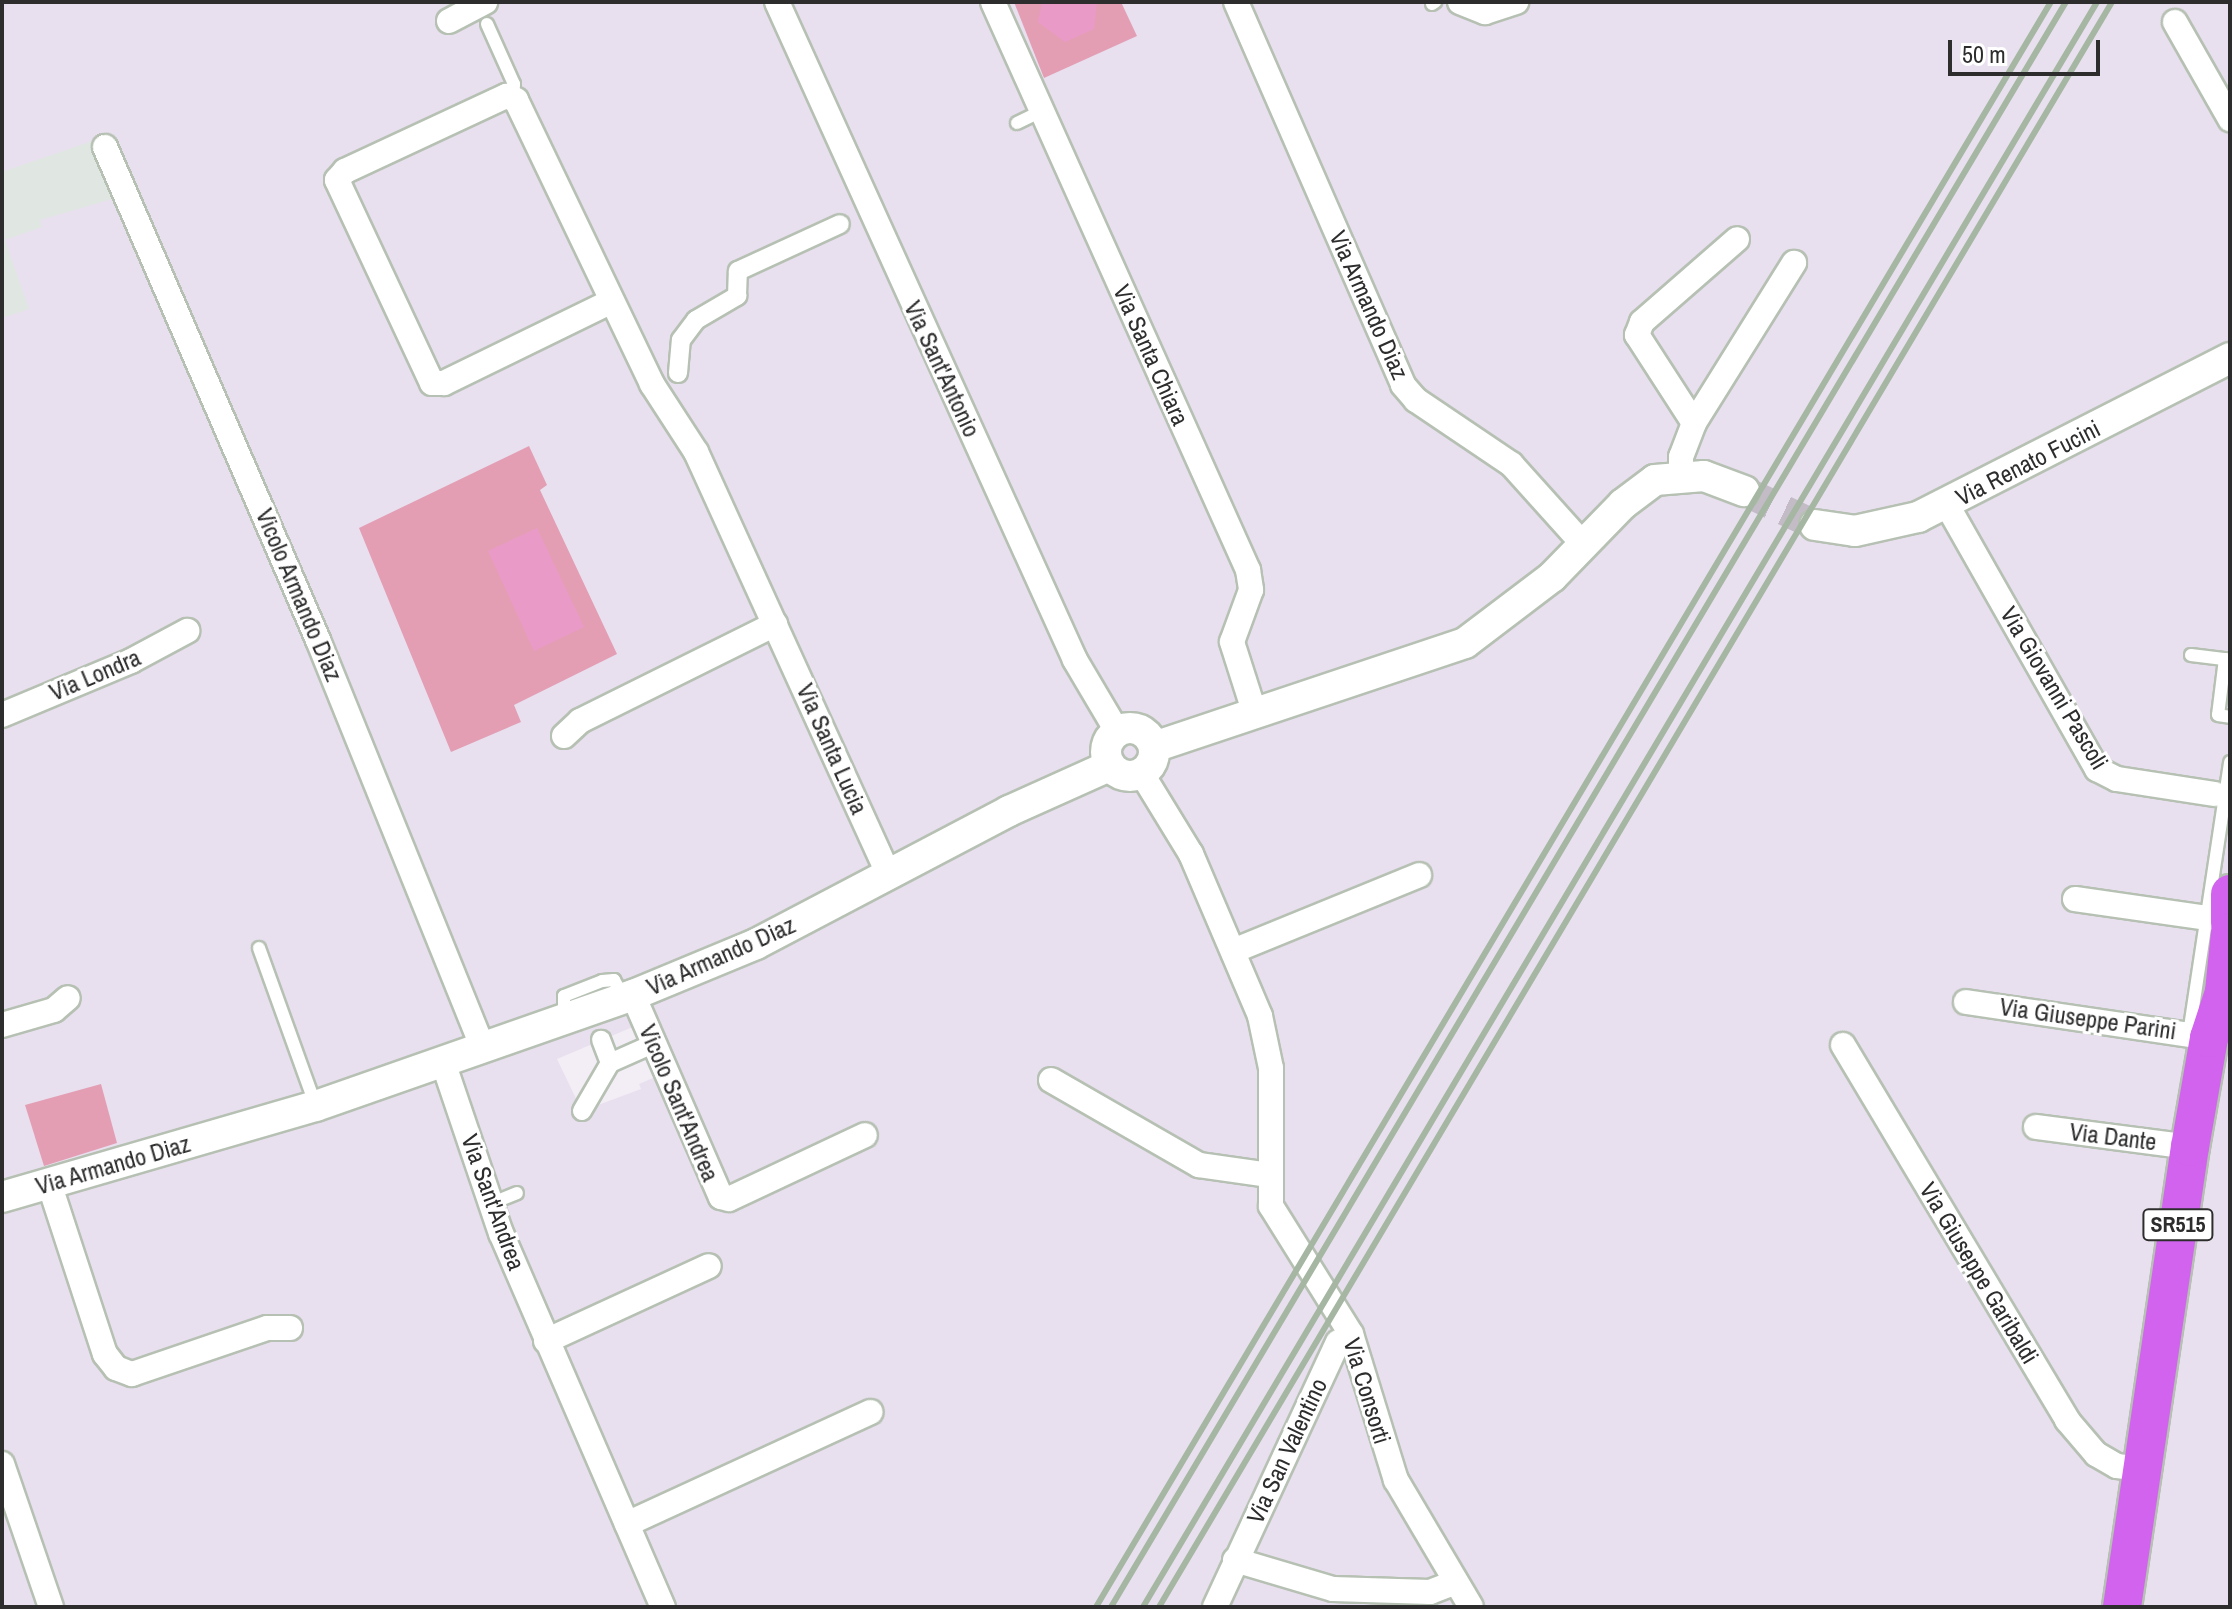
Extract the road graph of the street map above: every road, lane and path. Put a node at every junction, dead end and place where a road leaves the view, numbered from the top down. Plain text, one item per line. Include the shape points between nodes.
1 (993, 2) edge
2 (1236, 2) edge
3 (1516, 2) edge
4 (779, 3) edge
5 (1464, 5) edge
6 (486, 13) edge
7 (449, 21) dead end
8 (2175, 22) dead end
9 (513, 97) junction
10 (1042, 111) junction
11 (2230, 119) edge
12 (1017, 123) dead end
13 (105, 147) dead end
14 (840, 224) dead end
15 (1737, 239) dead end
16 (1794, 263) dead end
17 (610, 302) junction
18 (2230, 358) edge
19 (678, 373) dead end
20 (1694, 423) junction
21 (1681, 474) junction
22 (1744, 491) tunnel mouth
23 (1947, 505) junction
24 (1815, 525) tunnel mouth
25 (1584, 545) junction
26 (775, 624) junction
27 (187, 631) dead end
28 (2191, 655) dead end
29 (2228, 659) edge
30 (1255, 714) junction
31 (2, 715) edge
32 (2230, 717) edge
33 (1117, 731) junction
34 (564, 736) dead end
35 (1148, 760) junction
36 (2230, 762) edge
37 (1109, 766) junction
38 (2223, 800) edge
39 (888, 874) junction
40 (1419, 875) dead end
41 (2075, 899) dead end
42 (2225, 917) edge
43 (259, 948) dead end
44 (1233, 951) junction
45 (2228, 981) edge
46 (628, 997) junction
47 (68, 998) dead end
48 (1966, 1002) dead end
49 (2, 1025) edge
50 (2199, 1036) junction
51 (601, 1040) dead end
52 (1843, 1045) dead end
53 (483, 1048) junction
54 (644, 1048) dead end
55 (443, 1062) junction
56 (610, 1063) junction
57 (1051, 1080) dead end
58 (316, 1106) junction
59 (582, 1111) dead end
60 (2036, 1127) dead end
61 (865, 1135) dead end
62 (2190, 1147) junction
63 (1269, 1175) junction
64 (49, 1183) junction
65 (517, 1193) dead end
66 (2, 1197) edge
67 (490, 1204) junction
68 (709, 1266) dead end
69 (290, 1328) dead end
70 (546, 1341) junction
71 (1338, 1342) dead end
72 (871, 1412) dead end
73 (2, 1464) edge
74 (2143, 1469) junction
75 (627, 1524) junction
76 (1235, 1560) junction
77 (1453, 1583) junction
78 (51, 1607) edge
79 (663, 1607) edge
80 (1215, 1607) edge
81 (1471, 1607) edge
82 (2122, 1607) edge

1 - 10 street, Via Santa Chiara
2 - 25 street, Via Armando Diaz via 1403,385 1416,400 1511,464
3 - 5 street via 1493,11
4 - 33 street, Via Sant'Antonio via 1075,660
6 - 7 street
6 - 9 lane via 514,84
8 - 11 street
9 - 17 street, Via Santa Lucia
9 - 17 street via 345,171 337,180 419,361 429,380 444,383
10 - 12 lane
10 - 30 street, Via Santa Chiara via 1248,570 1251,590 1232,642
13 - 53 street, Vicolo Armando Diaz via 318,640
14 - 19 street via 738,271 737,296 696,320 681,340
15 - 20 street via 1642,322 1637,335
16 - 20 street
17 - 26 street, Via Santa Lucia via 669,413 696,452
18 - 23 street, Via Renato Fucini
20 - 21 street via 1681,457
21 - 22 street via 1724,481
21 - 25 street via 1643,487
23 - 24 street, Via Renato Fucini via 1873,529
23 - 38 street, Via Giovanni Pascoli via 2097,769 2117,779
25 - 30 street via 1502,619 1465,643
26 - 34 street via 580,721
26 - 39 street, Via Santa Lucia
27 - 31 street, Via Londra via 131,661
28 - 29 lane
29 - 32 lane via 2218,715
30 - 35 street
33 - 35 street via 1140,729
33 - 37 street via 1106,751
35 - 37 street via 1123,776
35 - 44 street, Via Consorti
36 - 38 lane
37 - 39 street, Via Armando Diaz
38 - 42 lane
39 - 46 street, Via Armando Diaz via 756,944
40 - 44 street
41 - 42 street
42 - 45 main road, SR515
42 - 50 lane
43 - 58 lane
44 - 63 street, Via Consorti via 1268,1046
45 - 50 main road, SR515
46 - 53 street, Via Armando Diaz
46 - 61 street, Vicolo Sant'Andrea via 721,1197 729,1199
47 - 49 street via 54,1010
48 - 50 street, Via Giuseppe Parini
50 - 62 main road, SR515
51 - 56 street
52 - 74 street, Via Giuseppe Garibaldi via 2067,1420 2096,1454 2117,1466
53 - 55 street, Via Armando Diaz
54 - 56 street
55 - 58 street, Via Armando Diaz
55 - 67 street, Via Sant'Andrea
56 - 59 street
57 - 63 street via 1199,1165
58 - 64 street, Via Armando Diaz
60 - 62 street, Via Dante
62 - 74 main road, SR515
63 - 77 street, Via Consorti via 1271,1206 1351,1334 1387,1457
64 - 66 street, Via Armando Diaz
64 - 69 street via 105,1354 116,1368 132,1374 267,1328
65 - 67 lane
67 - 70 street, Via Sant'Andrea
68 - 70 street
70 - 75 street, Via Sant'Andrea
71 - 76 street, Via San Valentino
72 - 75 street
73 - 78 street
74 - 82 main road, SR515
75 - 79 street, Via Sant'Andrea
76 - 77 street via 1333,1589 1430,1592
76 - 80 street, Via San Valentino
77 - 81 street, Via Consorti

